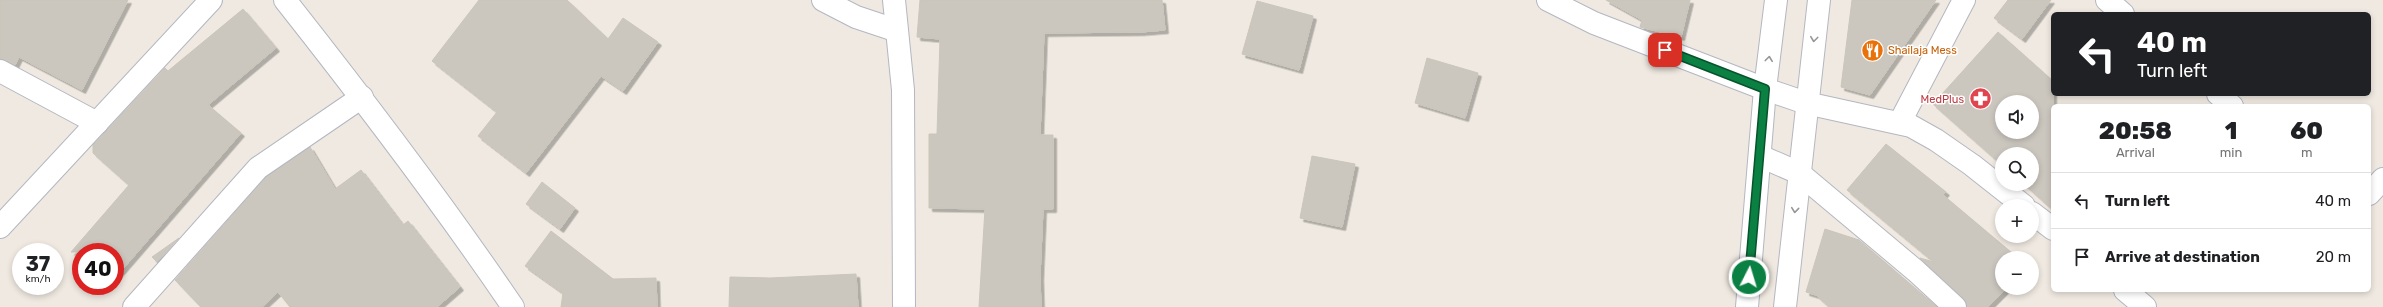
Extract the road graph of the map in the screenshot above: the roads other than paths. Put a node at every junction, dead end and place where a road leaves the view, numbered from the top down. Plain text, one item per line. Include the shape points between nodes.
1 (211, 0) edge
2 (285, 0) edge
3 (823, 0) edge
4 (894, 0) edge
5 (1548, 0) edge
6 (1776, 0) edge
7 (1819, 0) edge
8 (1964, 0) edge
9 (2107, 0) edge
10 (2121, 12) edge
11 (895, 30) junction
12 (0, 71) edge
13 (1765, 89) junction
14 (2220, 96) edge
15 (362, 97) junction
16 (1806, 103) junction
17 (2230, 104) edge
18 (1900, 122) junction
19 (97, 123) junction
20 (1760, 156) junction
21 (1799, 173) junction
22 (2383, 179) edge
23 (2371, 192) edge
24 (2015, 199) edge
25 (2039, 218) edge
26 (0, 227) edge
27 (2051, 227) edge
28 (2127, 292) edge
29 (134, 307) edge
30 (513, 307) edge
31 (904, 307) edge
32 (1747, 307) edge
33 (1785, 307) edge
34 (1954, 307) edge
35 (2145, 307) edge

1 - 19 street
2 - 15 street
3 - 11 street via 856,17
4 - 11 street
5 - 13 street via 1594,23
13 -> 6 street
7 -> 16 street
8 - 18 street
9 - 10 street
11 - 31 street via 903,90
12 - 19 street
13 - 16 street
13 - 20 street
14 - 17 street
15 - 29 street via 258,168
15 - 30 street via 452,217
16 - 18 street
16 - 21 street
18 - 24 street via 1936,140
19 - 26 street
20 - 21 street
20 - 32 street
21 -> 33 street
21 - 34 street via 1916,271
22 - 23 street
25 - 27 street
28 - 35 street

